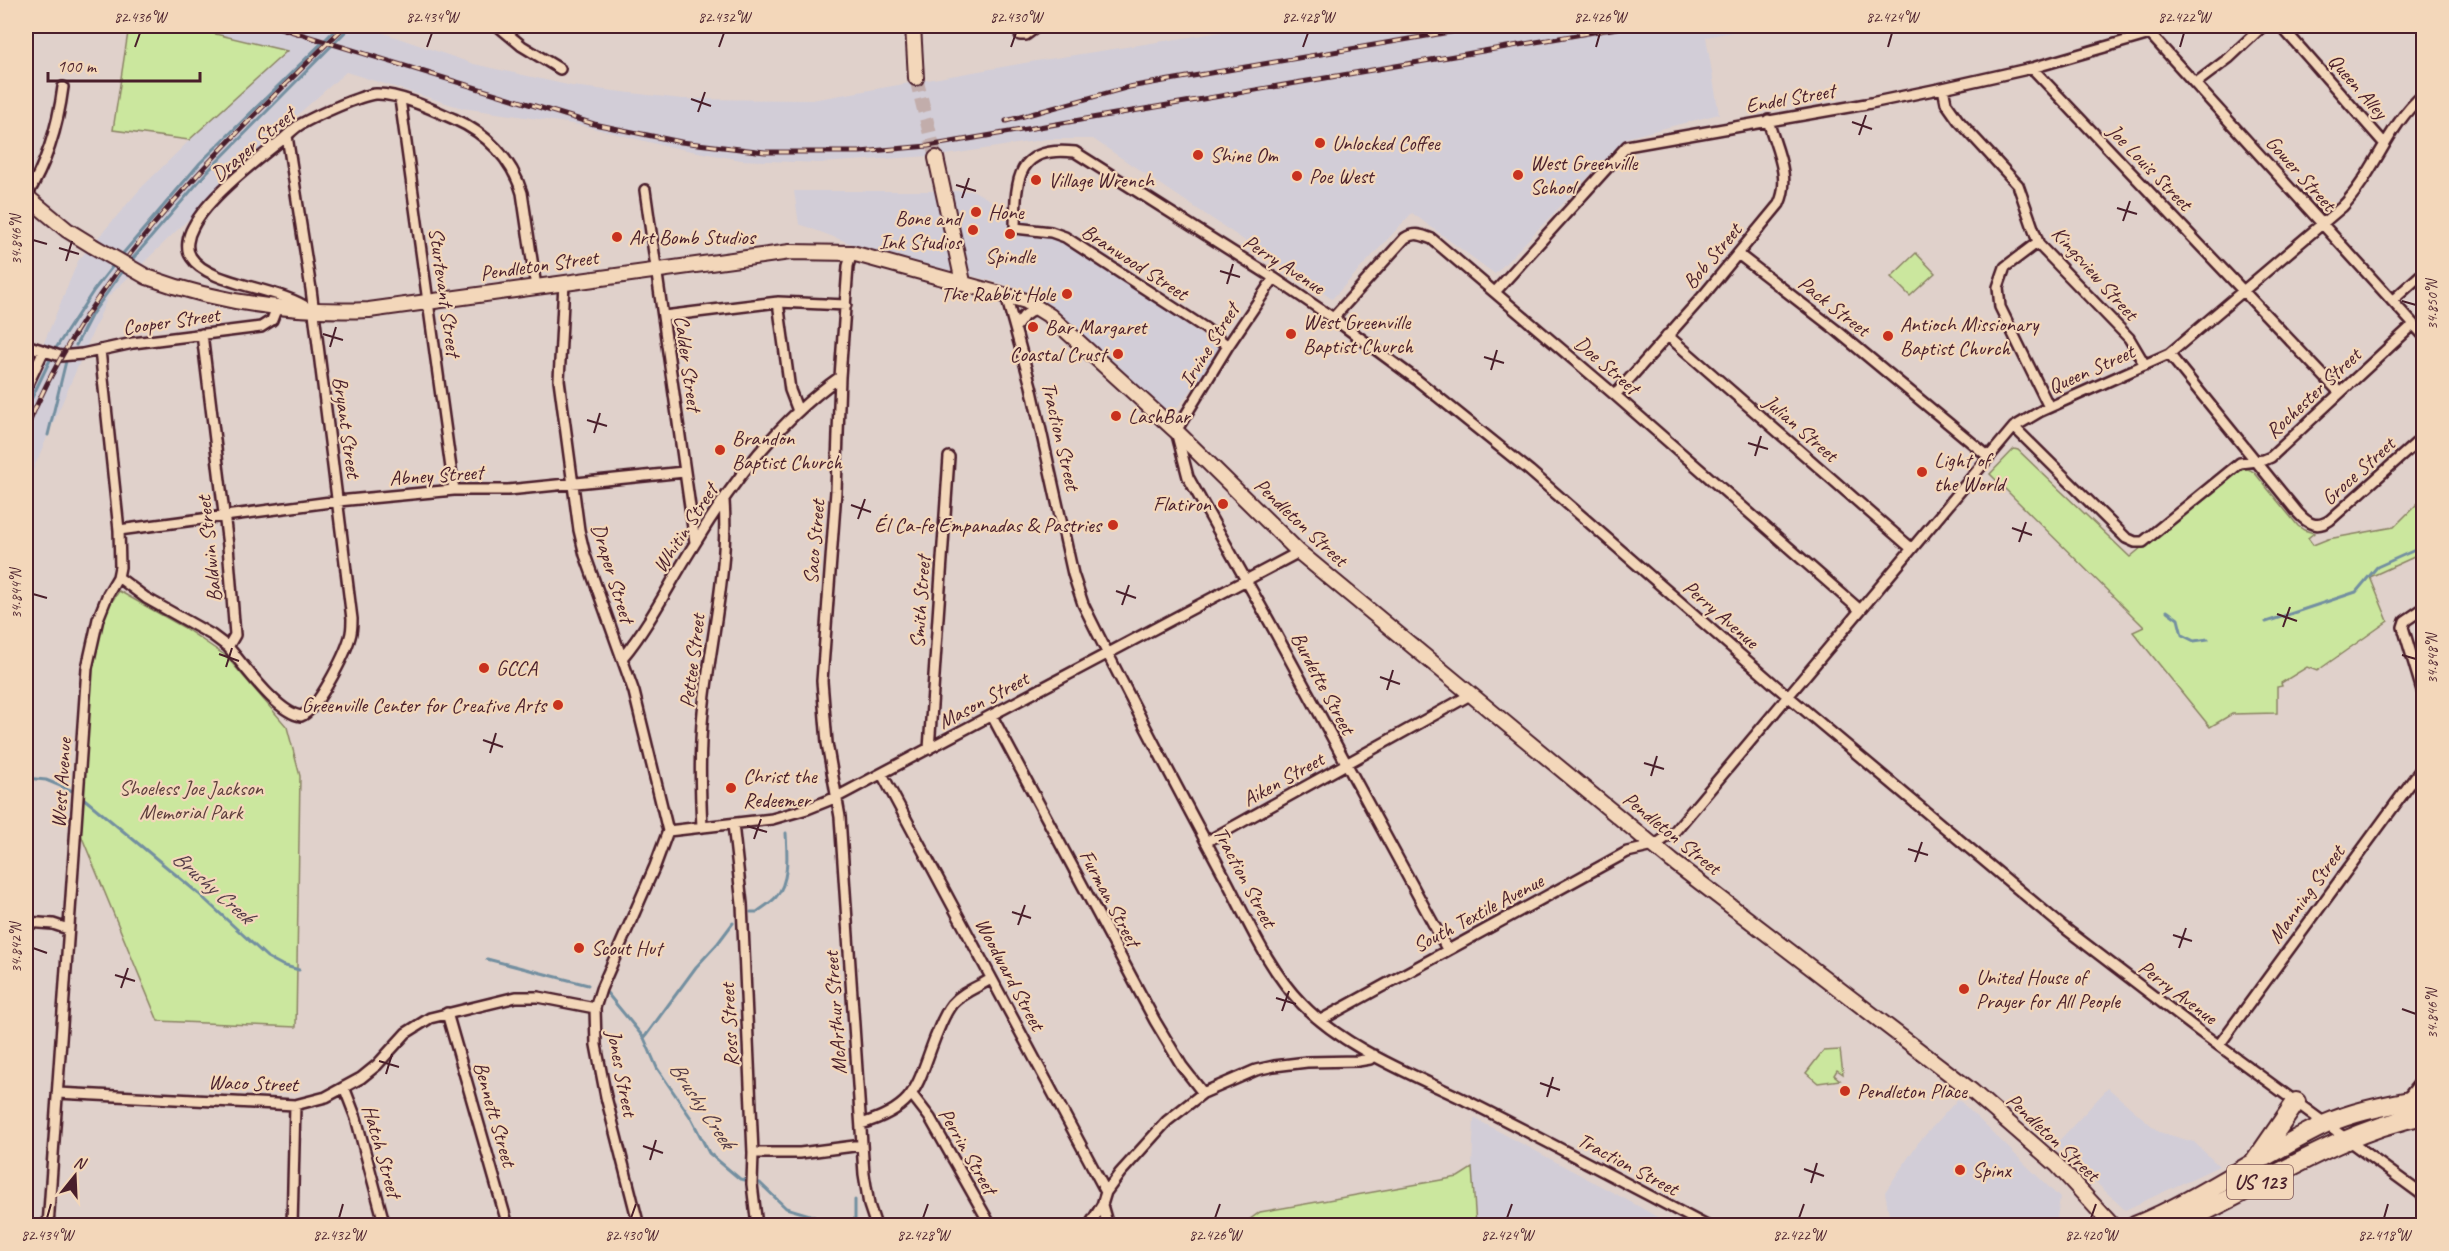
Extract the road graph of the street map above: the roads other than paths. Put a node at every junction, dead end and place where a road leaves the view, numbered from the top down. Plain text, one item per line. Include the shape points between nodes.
1 (498, 26) edge
2 (913, 26) edge
3 (1019, 26) edge
4 (1038, 26) edge
5 (2263, 26) edge
6 (2282, 26) edge
7 (2150, 34) joint
8 (2032, 68) junction
9 (560, 69) dead end
10 (916, 78) tunnel mouth
11 (2196, 83) junction
12 (63, 87) dead end
13 (1943, 88) junction
14 (2424, 94) edge
15 (400, 99) junction
16 (1768, 120) junction
17 (287, 136) junction
18 (2384, 143) junction
19 (936, 158) tunnel mouth
20 (645, 190) dead end
21 (26, 197) edge
22 (2322, 224) junction
23 (1015, 228) joint
24 (2038, 242) junction
25 (852, 253) junction
26 (1738, 254) junction
27 (657, 270) junction
28 (2424, 272) edge
29 (1274, 278) junction
30 (963, 282) junction
31 (564, 283) junction
32 (536, 286) junction
33 (2244, 289) junction
34 (1496, 292) junction
35 (1006, 296) junction
36 (428, 301) junction
37 (2392, 301) junction
38 (778, 302) junction
39 (846, 305) junction
40 (277, 307) junction
41 (1037, 308) junction
42 (313, 311) junction
43 (664, 316) junction
44 (1333, 318) junction
45 (2413, 325) junction
46 (1015, 328) junction
47 (202, 334) junction
48 (1667, 335) junction
49 (2424, 336) edge
50 (26, 345) edge
51 (1228, 346) junction
52 (100, 350) junction
53 (43, 352) junction
54 (2169, 354) junction
55 (2145, 365) junction
56 (840, 377) junction
57 (26, 388) edge
58 (2340, 393) junction
59 (1614, 395) junction
60 (2049, 407) junction
61 (798, 411) junction
62 (2013, 427) junction
63 (1176, 431) junction
64 (2424, 436) edge
65 (949, 457) dead end
66 (1989, 457) junction
67 (2254, 461) junction
68 (684, 472) junction
69 (573, 482) junction
70 (454, 490) junction
71 (338, 501) junction
72 (724, 501) junction
73 (224, 515) junction
74 (119, 530) junction
75 (695, 542) junction
76 (1911, 548) junction
77 (1299, 552) junction
78 (118, 577) junction
79 (1246, 582) junction
80 (2424, 608) edge
81 (1860, 610) junction
82 (228, 647) junction
83 (1108, 654) junction
84 (623, 657) junction
85 (1470, 695) junction
86 (1788, 696) junction
87 (2424, 697) edge
88 (992, 716) junction
89 (929, 749) junction
90 (1346, 765) junction
91 (2424, 765) edge
92 (882, 774) junction
93 (837, 797) junction
94 (733, 824) junction
95 (702, 827) junction
96 (668, 831) junction
97 (1206, 842) junction
98 (1654, 846) junction
99 (26, 922) edge
100 (68, 929) junction
101 (1447, 949) junction
102 (991, 979) junction
103 (595, 1008) junction
104 (447, 1013) junction
105 (1321, 1020) junction
106 (2219, 1045) junction
107 (1374, 1055) junction
108 (2424, 1077) edge
109 (344, 1087) junction
110 (57, 1093) junction
111 (1203, 1093) junction
112 (913, 1096) junction
113 (2424, 1098) edge
114 (2296, 1102) junction
115 (2405, 1102) junction
116 (295, 1105) junction
117 (2424, 1116) edge
118 (861, 1124) junction
119 (2327, 1124) junction
120 (2348, 1139) junction
121 (862, 1145) junction
122 (753, 1153) junction
123 (2254, 1162) junction
124 (1106, 1192) junction
125 (2424, 1196) edge
126 (1102, 1205) junction
127 (2212, 1209) junction
128 (48, 1226) edge
129 (292, 1226) edge
130 (386, 1226) edge
131 (508, 1226) edge
132 (639, 1226) edge
133 (757, 1226) edge
134 (876, 1226) edge
135 (991, 1226) edge
136 (1089, 1226) edge
137 (1107, 1226) edge
138 (1707, 1226) edge
139 (2113, 1226) edge
140 (2135, 1226) edge
141 (2173, 1226) edge
142 (2187, 1226) edge

1 - 9 street
2 - 10 main road
3 - 4 street via 1020,35
5 - 11 street
6 - 18 street, Queen Alley
7 - 8 street, Endel Street
7 - 11 street, Gower Street
8 - 13 street, Endel Street
8 - 33 street, Joe Louis Street
11 - 22 street, Gower Street
12 - 21 street via 59,121
13 - 16 street, Endel Street
13 - 24 street, Kingsview Street via 1946,103 1959,120 2018,184
14 - 18 street, Queen Street
15 - 17 street, Draper Street via 378,94 363,97 302,124
15 - 32 street, Draper Street via 472,128 499,151 518,178
15 - 36 street, Sturtevant Street
16 - 26 street, Bob Street via 1783,169 1783,194
16 - 34 street, Endel Street via 1627,146
17 - 42 street, Bryant Street
17 - 42 street, Draper Street via 205,210 192,228 188,250 203,270 274,292
18 - 22 street, Queen Street via 2358,191
19 - 30 main road
20 - 27 street, Calder Street
21 - 40 main road, Pendleton Street, bridge via 67,230 147,277 228,300
22 - 33 street, Queen Street
22 - 37 street, Gower Street
23 - 29 street, Perry Avenue via 1019,174 1027,163 1048,152 1075,152
23 - 51 street, Branwood Street via 1065,237
24 - 55 street, Kingsview Street via 2129,338
24 - 60 street via 2005,267 1998,287 2000,307
25 - 27 main road, Pendleton Street via 790,252
25 - 30 main road, Pendleton Street
25 - 39 street, Saco Street
26 - 48 street, Bob Street
26 - 66 street, Pack Street
27 - 31 main road, Pendleton Street
27 - 43 street, Calder Street
28 - 37 street
29 - 44 street, Perry Avenue
29 - 51 street, Irvine Street
30 - 35 main road, Pendleton Street
31 - 32 main road, Pendleton Street
31 - 69 street, Draper Street via 559,380
32 - 36 main road, Pendleton Street
33 - 54 street, Queen Street
33 - 58 street, Joe Louis Street
34 - 44 street, Doe Street via 1432,239 1411,234
34 - 59 street, Doe Street
35 - 41 main road, Pendleton Street
35 - 46 street, Traction Street
36 - 42 main road, Pendleton Street via 369,310
36 - 70 street, Sturtevant Street
37 - 45 street, Gower Street
38 - 39 street
38 - 43 street
38 - 61 street via 790,390
39 - 56 street, Saco Street
40 - 42 main road, Pendleton Street
40 - 47 street, Cooper Street via 269,324
41 - 46 street via 1023,316
41 - 63 main road, Pendleton Street
42 - 71 street, Bryant Street
43 - 68 street, Calder Street
44 - 86 street, Perry Avenue via 1512,456
45 - 49 street, Gower Street
45 - 58 street, Rochester Street
46 - 83 street, Traction Street via 1073,574
47 - 52 street, Cooper Street
47 - 73 street, Baldwin Street
48 - 59 street, Bob Street
48 - 76 street, Julian Street
50 - 53 street
51 - 63 street, Irvine Street
52 - 53 street, Cooper Street via 60,356
52 - 74 street, West Avenue
53 - 57 street
54 - 55 street, Queen Street
54 - 67 street
55 - 60 street, Queen Street
56 - 61 street, Whitin Street
56 - 93 street, Saco Street via 822,681
58 - 67 street, Rochester Street via 2271,457
59 - 81 street, Doe Street
60 - 62 street, Queen Street
61 - 72 street, Whitin Street via 758,452
62 - 66 street, Queen Street
62 - 67 street, Rochester Street via 2126,538 2135,542 2143,542 2240,464
63 - 77 main road, Pendleton Street
63 - 79 street, Burdette Street via 1188,477
64 - 67 street, Groce Street via 2323,525 2307,523
65 - 89 street, Smith Street
66 - 76 street, Queen Street
68 - 69 street, Abney Street
68 - 75 street, Calder Street
69 - 70 street, Abney Street via 508,490
69 - 84 street, Draper Street via 585,555
70 - 71 street, Abney Street
71 - 73 street, Abney Street
71 - 82 street, Bryant Street via 352,631 332,676 309,713 297,716 280,706
72 - 75 street, Whitin Street
72 - 95 street, Pettee Street via 719,591 700,756
73 - 74 street, Abney Street
73 - 82 street, Baldwin Street via 235,635
74 - 78 street, West Avenue
75 - 84 street, Whitin Street
76 - 81 street, Queen Street
77 - 79 street, Mason Street
77 - 85 main road, Pendleton Street
78 - 82 street
78 - 100 street, West Avenue via 98,619 87,668
79 - 83 street, Mason Street
79 - 90 street, Burdette Street
80 - 87 street via 2404,621 2403,627
81 - 86 street, Queen Street
83 - 88 street, Mason Street
83 - 97 street, Traction Street
84 - 96 street, Draper Street
85 - 90 street, Aiken Street
85 - 98 main road, Pendleton Street
86 - 98 street, Queen Street via 1675,831
86 - 106 street, Perry Avenue via 2062,926
88 - 89 street, Mason Street
88 - 111 street, Furman Street via 1172,1052
89 - 92 street, Mason Street
90 - 97 street, Aiken Street
90 - 101 street, Burdette Street
91 - 106 street, Manning Street
92 - 93 street, Mason Street
92 - 102 street, Woodward Street
93 - 94 street, Mason Street via 788,815
93 - 118 street, McArthur Street
94 - 95 street, Mason Street
94 - 122 street, Ross Street via 742,904
95 - 96 street, Mason Street
96 - 103 street, Jones Street
97 - 105 street, Traction Street via 1271,963 1286,986
98 - 101 street, South Textile Avenue via 1627,852
98 - 139 main road, Pendleton Street via 1972,1091 2057,1165
99 - 100 street
100 - 110 street, West Avenue
101 - 105 street, South Textile Avenue
102 - 112 street via 951,1006
102 - 124 street, Woodward Street
103 - 104 street, Waco Street via 538,997 516,997
103 - 132 street, Jones Street via 602,1076
104 - 109 street, Waco Street via 413,1027 369,1073
104 - 131 street, Bennett Street
105 - 107 street, Traction Street
106 - 114 street, Perry Avenue
107 - 111 street via 1358,1062 1274,1066
107 - 138 street, Traction Street
108 - 115 street
109 - 116 street, Waco Street via 326,1097
109 - 130 street, Hatch Street
110 - 116 street, Waco Street
110 - 128 street, West Avenue
111 - 124 street via 1167,1121
112 - 118 street via 899,1109
112 - 135 street, Perrin Street via 930,1118
113 - 115 highway, US 123
114 - 119 street, Perry Avenue
114 - 123 highway
115 - 119 highway, US 123 via 2363,1110
116 - 129 street
117 - 120 highway, US 123
118 - 121 street, McArthur Street
119 - 120 street, Perry Avenue
119 - 123 highway, US 123
120 - 125 street, Perry Avenue
120 - 127 highway, US 123
121 - 122 street via 800,1153
121 - 134 street, McArthur Street via 866,1189
122 - 133 street, Ross Street
123 - 140 highway, US 123 via 2204,1194
124 - 126 street
126 - 136 street
126 - 137 street
127 - 141 highway, US 123
127 - 142 highway

